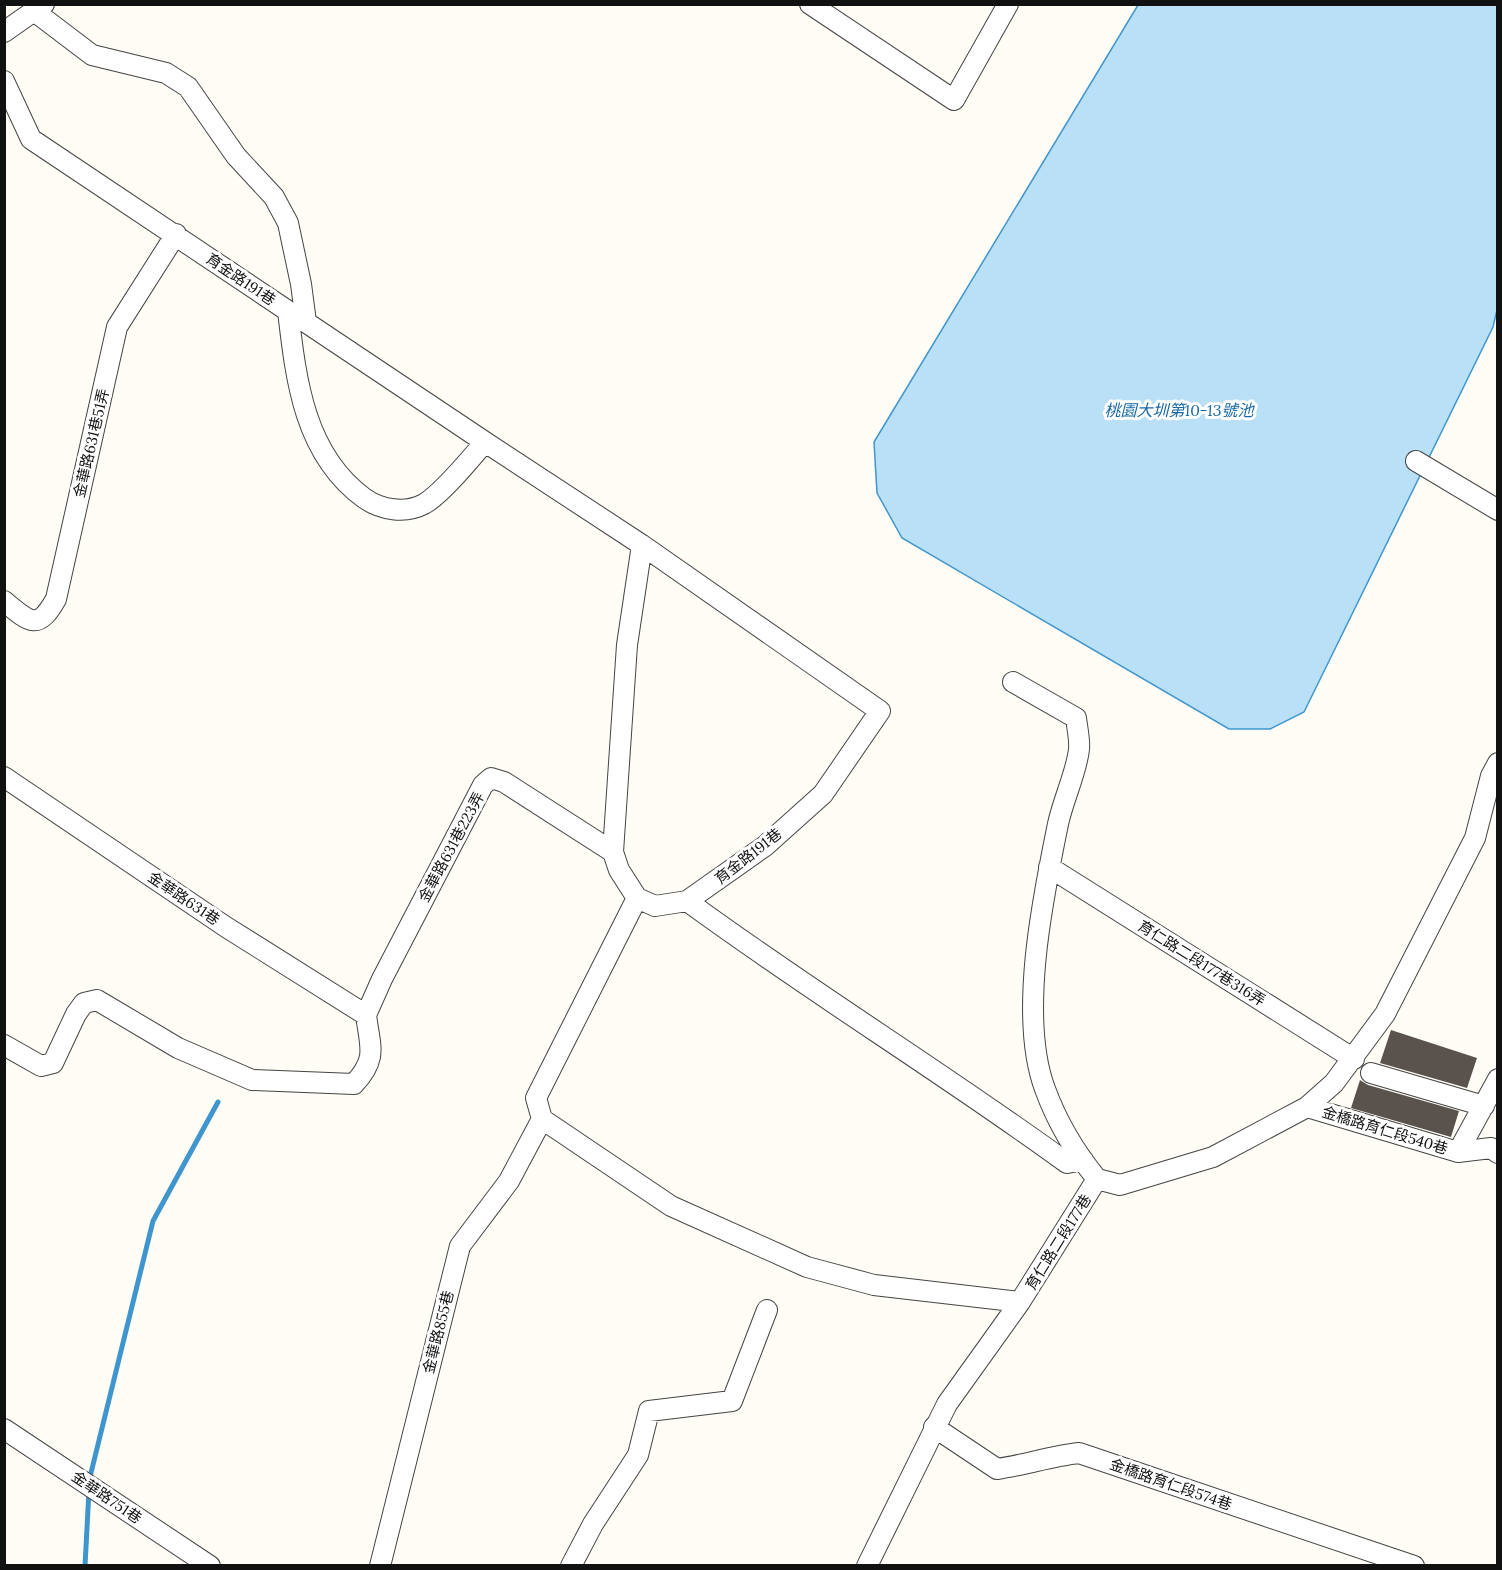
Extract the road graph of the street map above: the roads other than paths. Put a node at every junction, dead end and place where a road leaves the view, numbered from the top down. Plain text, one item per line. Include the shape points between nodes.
1 (810, 4) edge
2 (1008, 4) edge
3 (39, 8) edge
4 (4, 32) edge
5 (4, 81) edge
6 (176, 234) junction
7 (288, 311) junction
8 (306, 322) junction
9 (485, 442) junction
10 (1416, 460) dead end
11 (1497, 510) edge
12 (642, 545) junction
13 (4, 601) edge
14 (1013, 682) dead end
15 (1497, 763) edge
16 (4, 777) edge
17 (613, 852) junction
18 (1049, 867) junction
19 (637, 898) junction
20 (687, 901) junction
21 (366, 1015) junction
22 (4, 1045) edge
23 (1354, 1059) junction
24 (1371, 1073) dead end
25 (1497, 1079) edge
26 (1484, 1106) junction
27 (1307, 1107) junction
28 (542, 1119) junction
29 (1458, 1152) junction
30 (1497, 1153) edge
31 (1083, 1161) junction
32 (1097, 1179) junction
33 (1020, 1302) junction
34 (767, 1310) dead end
35 (934, 1427) junction
36 (4, 1429) edge
37 (210, 1566) edge
38 (380, 1566) edge
39 (571, 1566) edge
40 (867, 1566) edge
41 (1414, 1566) edge

1 - 2 street via 954,100
3 - 4 street
3 - 8 street via 92,54 166,73 188,87 236,156 274,197 288,223
5 - 6 street, 育金路191巷 via 31,139
6 - 7 street, 育金路191巷
6 - 13 street, 金華路631巷51弄 via 117,327 56,599 45,618 37,621
7 - 8 street
7 - 9 street, 育金路191巷 via 296,382 314,437 344,483 366,500 380,508 398,510 424,504
8 - 9 street
9 - 12 street, 育金路191巷
10 - 11 street
12 - 17 street via 627,645
12 - 20 street, 育金路191巷 via 880,711 823,794 765,846
14 - 18 street, 育仁路二段177巷 via 1076,718 1079,749
15 - 23 street via 1474,838 1385,1014
16 - 21 street, 金華路631巷 via 226,927
17 - 19 street via 619,870
17 - 21 street, 金華路631巷223弄 via 504,782 491,778 477,795
18 - 23 street, 育仁路二段177巷316弄
18 - 31 street, 育仁路二段177巷 via 1035,977 1035,1040 1044,1087
19 - 20 street, 育金路191巷 via 655,906
19 - 28 street via 536,1098
20 - 31 street via 766,960 924,1062 1067,1163
21 - 22 street via 373,1057 354,1084 252,1080 178,1048 97,1000 84,1003 76,1014 53,1063 40,1066
23 - 27 street
24 - 26 street
25 - 26 street
26 - 29 street
27 - 29 street, 金橋路育仁段540巷
27 - 32 street via 1213,1157 1120,1185
28 - 33 street via 671,1206 807,1267 874,1285
28 - 38 street, 金華路855巷 via 509,1181 460,1246
29 - 30 street, 金橋路育仁段540巷 via 1491,1148
31 - 32 street, 育仁路二段177巷
32 - 33 street, 育仁路二段177巷
33 - 35 street, 育仁路二段177巷
34 - 39 street via 732,1401 649,1411 638,1455
35 - 40 street, 育仁路二段177巷
35 - 41 street, 金橋路育仁段574巷 via 997,1469 1079,1453
36 - 37 street, 金華路751巷

